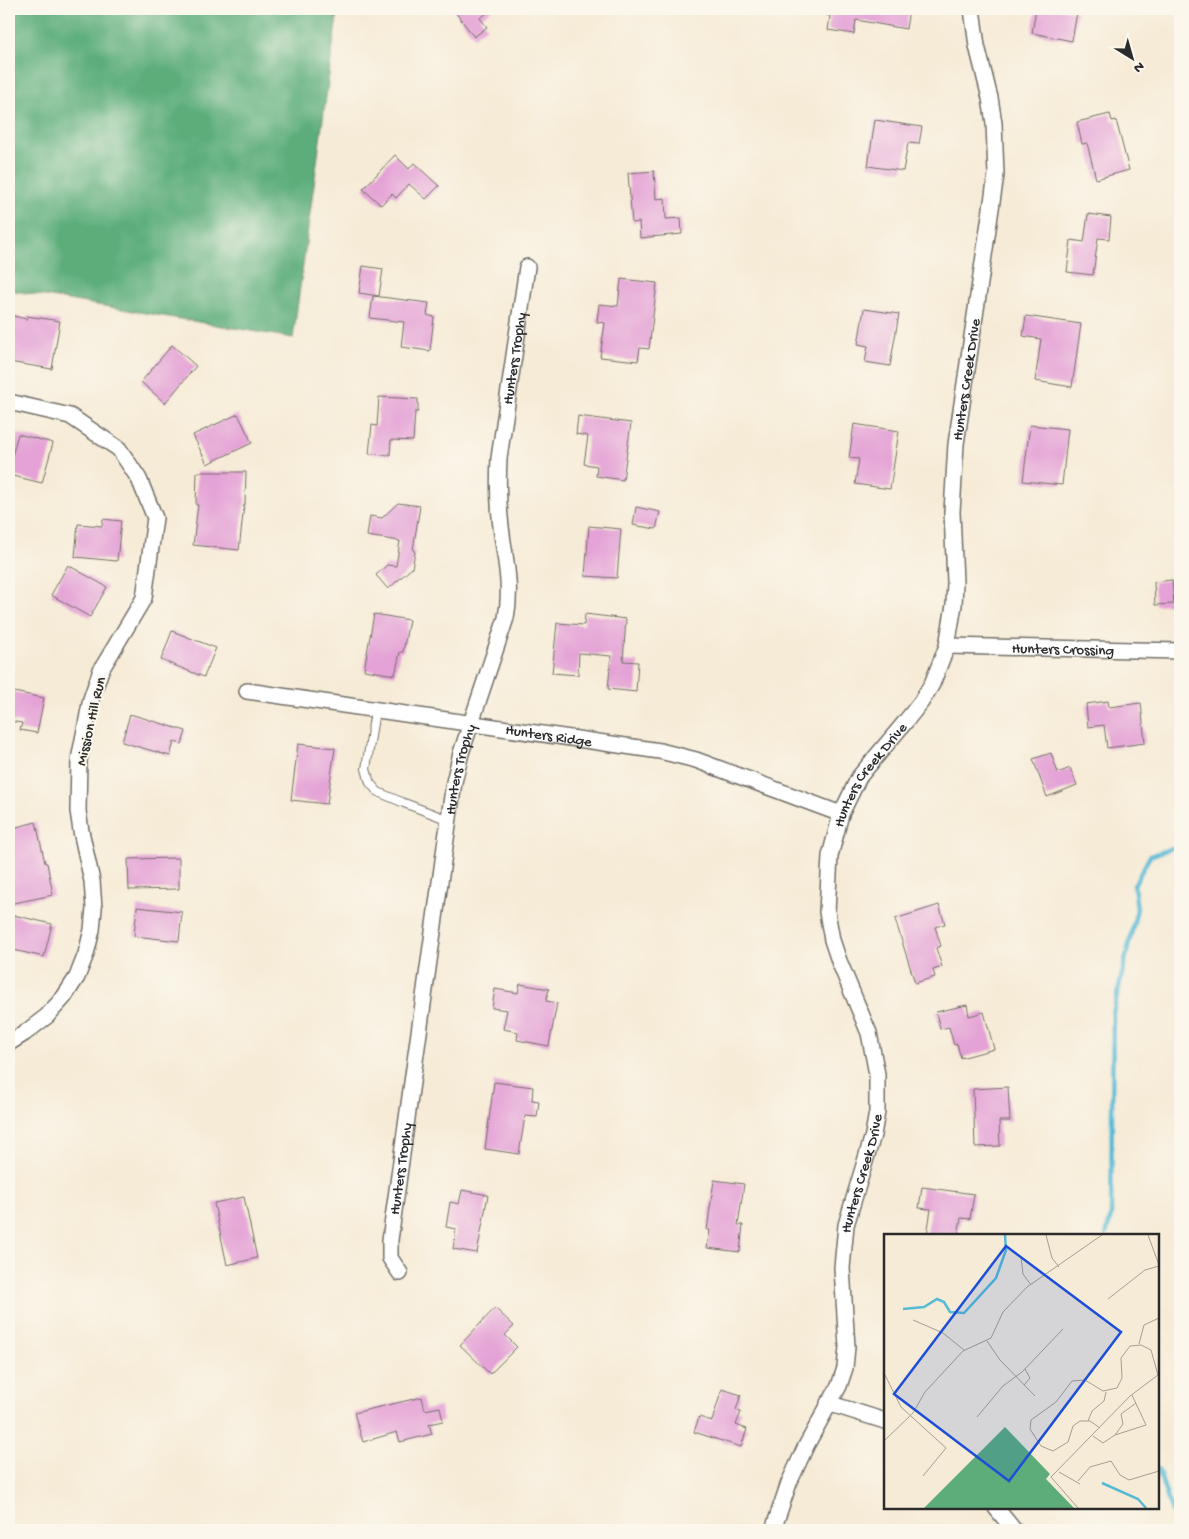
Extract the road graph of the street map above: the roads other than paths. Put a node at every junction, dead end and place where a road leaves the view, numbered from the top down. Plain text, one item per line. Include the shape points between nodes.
1 (972, 9) edge
2 (527, 268) dead end
3 (9, 402) edge
4 (947, 646) junction
5 (1180, 651) edge
6 (246, 691) dead end
7 (375, 710) junction
8 (471, 724) junction
9 (841, 814) junction
10 (448, 820) junction
11 (9, 1043) edge
12 (400, 1273) dead end
13 (828, 1403) junction
14 (884, 1421) edge
15 (997, 1509) edge
16 (772, 1530) edge
17 (1014, 1530) edge

1 - 4 street, Hunters Creek Drive via 976,46 994,123 996,175 956,444 952,512 954,598
2 - 8 street, Hunters Trophy via 499,458 500,518 509,600
3 - 11 street, Mission Hill Run via 70,416 119,449 139,479 155,518 144,598 101,670 79,760 78,811 94,908 86,954 77,976 48,1016
4 - 5 street, Hunters Crossing
4 - 9 street, Hunters Creek Drive via 921,702 859,777
6 - 7 street, Hunters Ridge
7 - 8 street, Hunters Ridge
7 - 10 lane via 366,769 370,783 378,792
8 - 9 street, Hunters Ridge via 669,753
8 - 10 street, Hunters Trophy via 454,782
9 - 13 street, Hunters Creek Drive via 830,856 827,912 838,961 870,1033 878,1093 873,1135 846,1225 842,1268 847,1346 845,1368
10 - 12 street, Hunters Trophy via 390,1240 390,1258
13 - 14 street
13 - 16 street, Hunters Creek Drive via 796,1468
15 - 17 street

